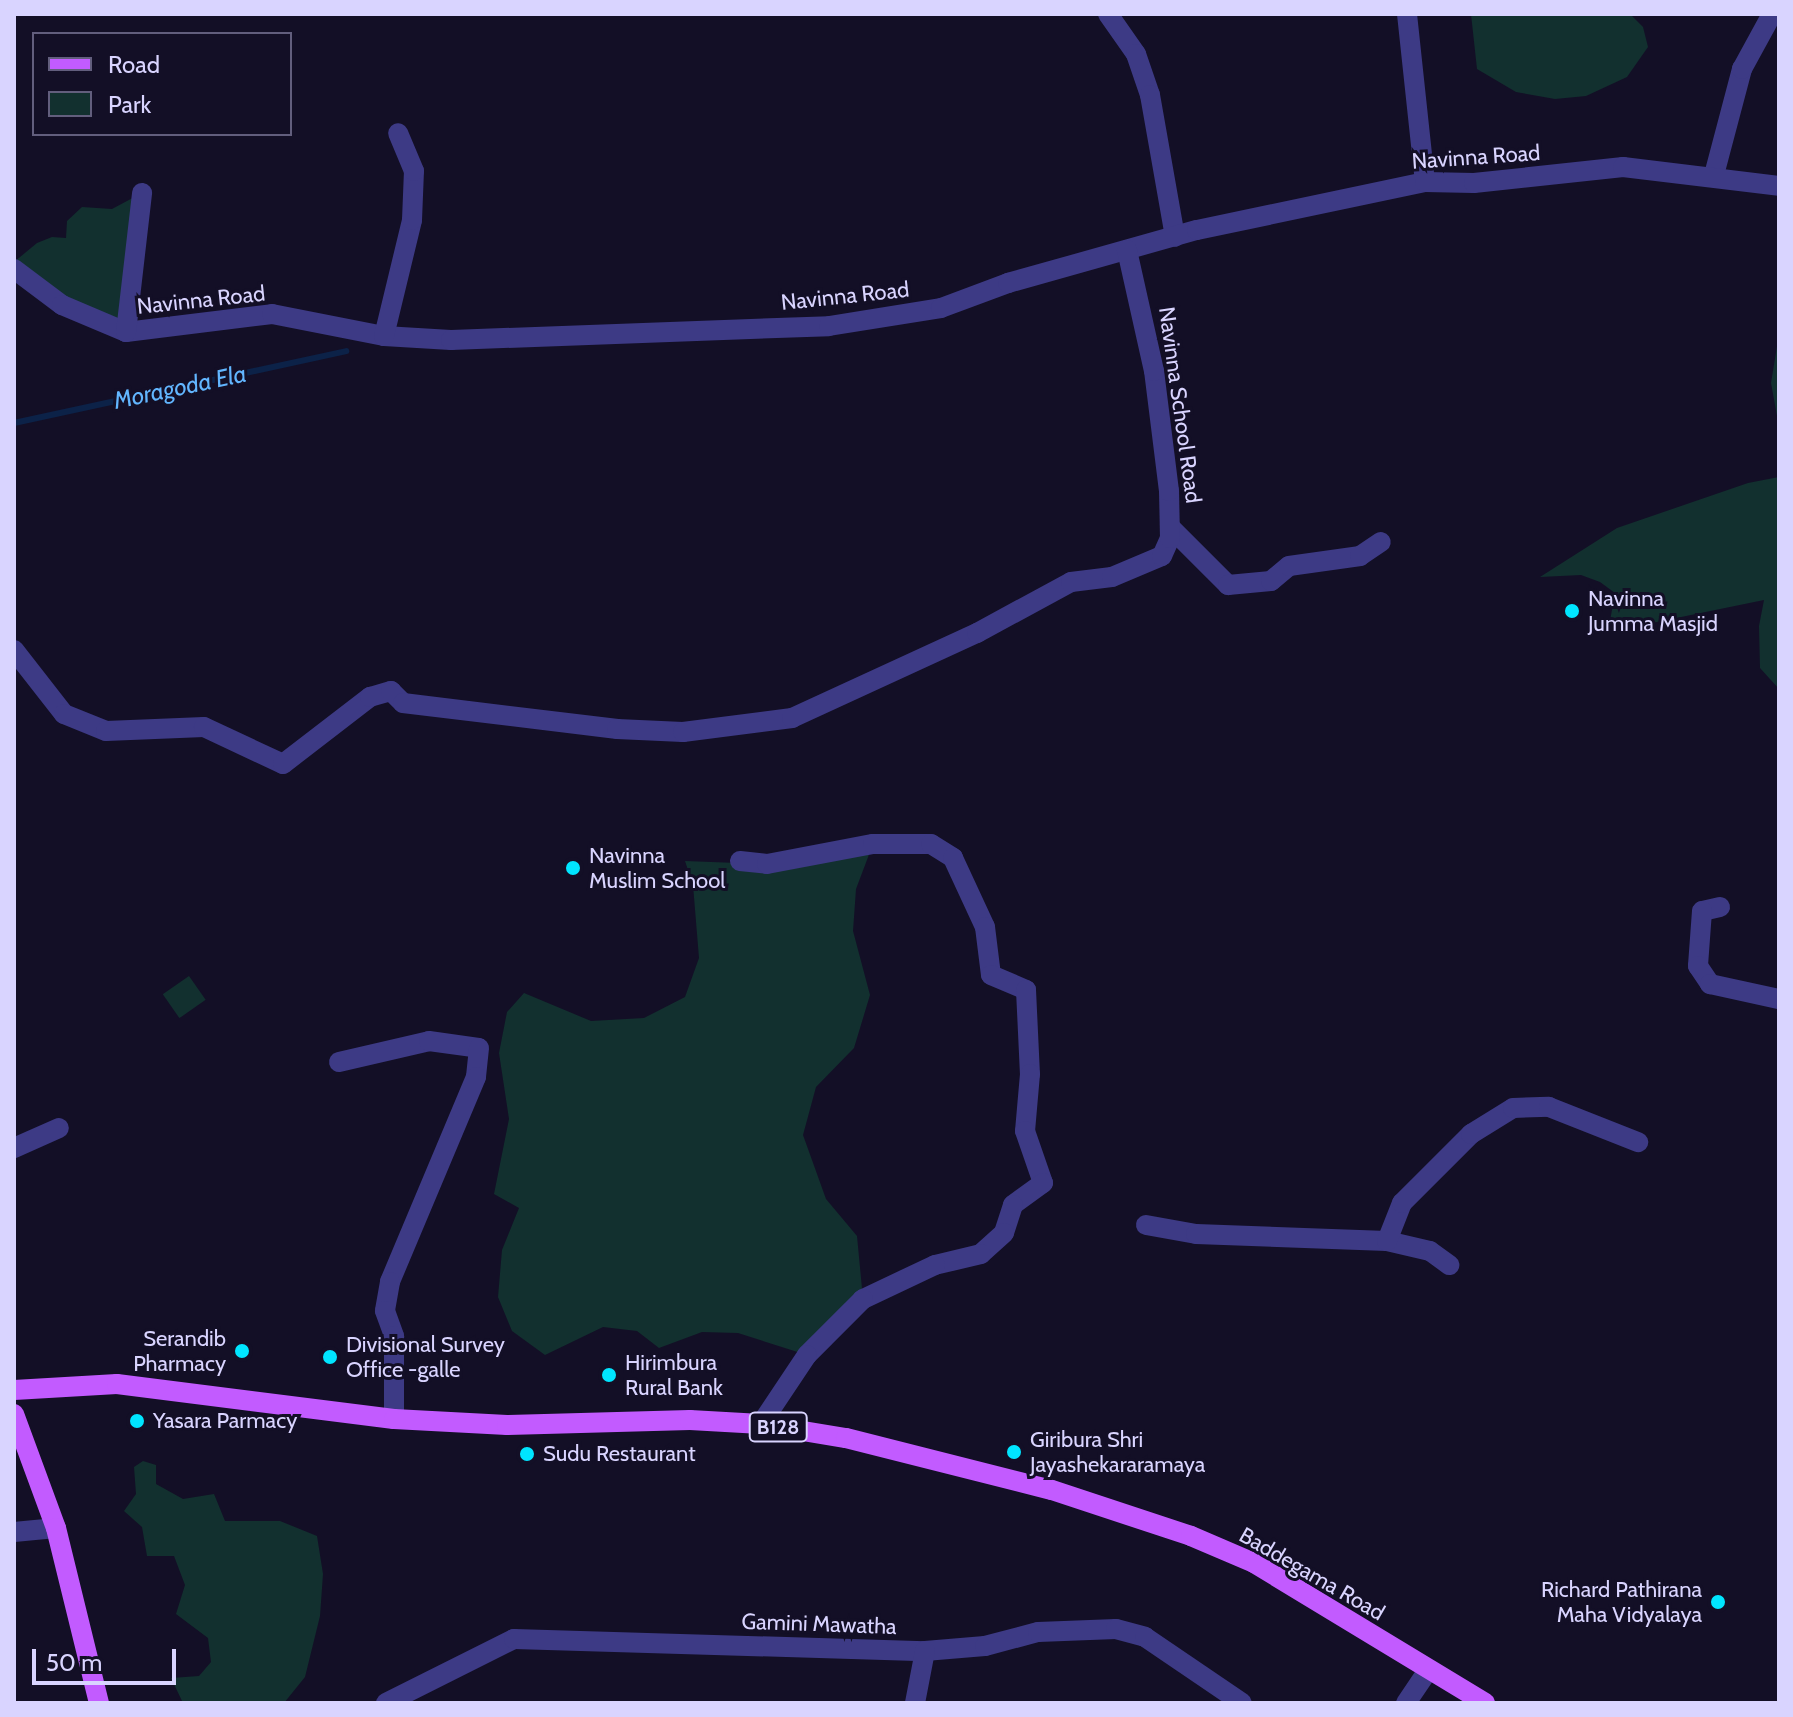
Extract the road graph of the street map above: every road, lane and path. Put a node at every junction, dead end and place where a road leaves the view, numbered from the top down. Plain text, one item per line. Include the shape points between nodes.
1 (1108, 14) edge
2 (1407, 14) edge
3 (1772, 14) edge
4 (398, 133) dead end
5 (1714, 175) junction
6 (1425, 182) junction
7 (1779, 186) edge
8 (142, 193) dead end
9 (1175, 237) junction
10 (1127, 250) junction
11 (14, 269) edge
12 (126, 332) junction
13 (384, 336) junction
14 (1171, 528) junction
15 (1381, 542) dead end
16 (14, 650) edge
17 (740, 861) dead end
18 (1720, 907) dead end
19 (1779, 999) edge
20 (339, 1062) dead end
21 (59, 1128) dead end
22 (1638, 1142) dead end
23 (14, 1148) edge
24 (1146, 1225) dead end
25 (1387, 1241) junction
26 (1449, 1265) dead end
27 (14, 1390) edge
28 (14, 1414) edge
29 (394, 1419) junction
30 (761, 1424) junction
31 (56, 1528) junction
32 (14, 1532) edge
33 (925, 1651) junction
34 (1427, 1672) junction
35 (99, 1703) edge
36 (386, 1703) edge
37 (915, 1703) edge
38 (1242, 1703) edge
39 (1406, 1703) edge
40 (1485, 1703) edge

1 - 9 street via 1136,54 1150,95
2 - 6 street
3 - 5 street via 1742,69
4 - 13 street via 414,171 412,220
5 - 6 street, Navinna Road via 1623,167 1516,180
5 - 7 street, Navinna Road
6 - 9 street, Navinna Road
8 - 12 street
9 - 10 street, Navinna Road
10 - 13 street, Navinna Road via 941,308 885,320 451,340
10 - 14 street, Navinna School Road via 1154,371
11 - 12 street, Navinna Road via 62,305
12 - 13 street, Navinna Road via 272,314
14 - 15 street via 1228,585 1271,581 1289,566 1360,556
14 - 16 street, Navinna School Road via 1162,556 1112,577 1071,582 977,633 792,718 683,732 500,718 403,703 391,691 370,697 283,764 204,727 106,731 64,714
17 - 30 street via 767,864 873,844 931,844 953,858 985,927 991,975 1026,990 1030,1074 1025,1131 1043,1183 1013,1205 1004,1233 981,1254 935,1265 863,1299 807,1355
18 - 19 street via 1702,911 1698,966 1710,984
20 - 29 street via 429,1041 479,1048 476,1077 390,1282 385,1311 394,1336
21 - 23 street
22 - 25 street via 1549,1107 1513,1108 1471,1134 1402,1203
24 - 25 street via 1196,1234
25 - 26 street via 1430,1251
27 - 29 main road, Baddegama Road / B128 via 129,1385
28 - 31 main road
29 - 30 main road, Baddegama Road / B128 via 507,1425
30 - 34 main road, Baddegama Road / B128 via 966,1466 1191,1536 1300,1590
31 - 32 street
31 - 35 main road
33 - 36 street, Gamini Mawatha via 514,1639
33 - 37 street
33 - 38 street, Gamini Mawatha via 985,1646 1038,1632 1116,1629 1145,1637
34 - 39 street
34 - 40 main road, Baddegama Road / B128

